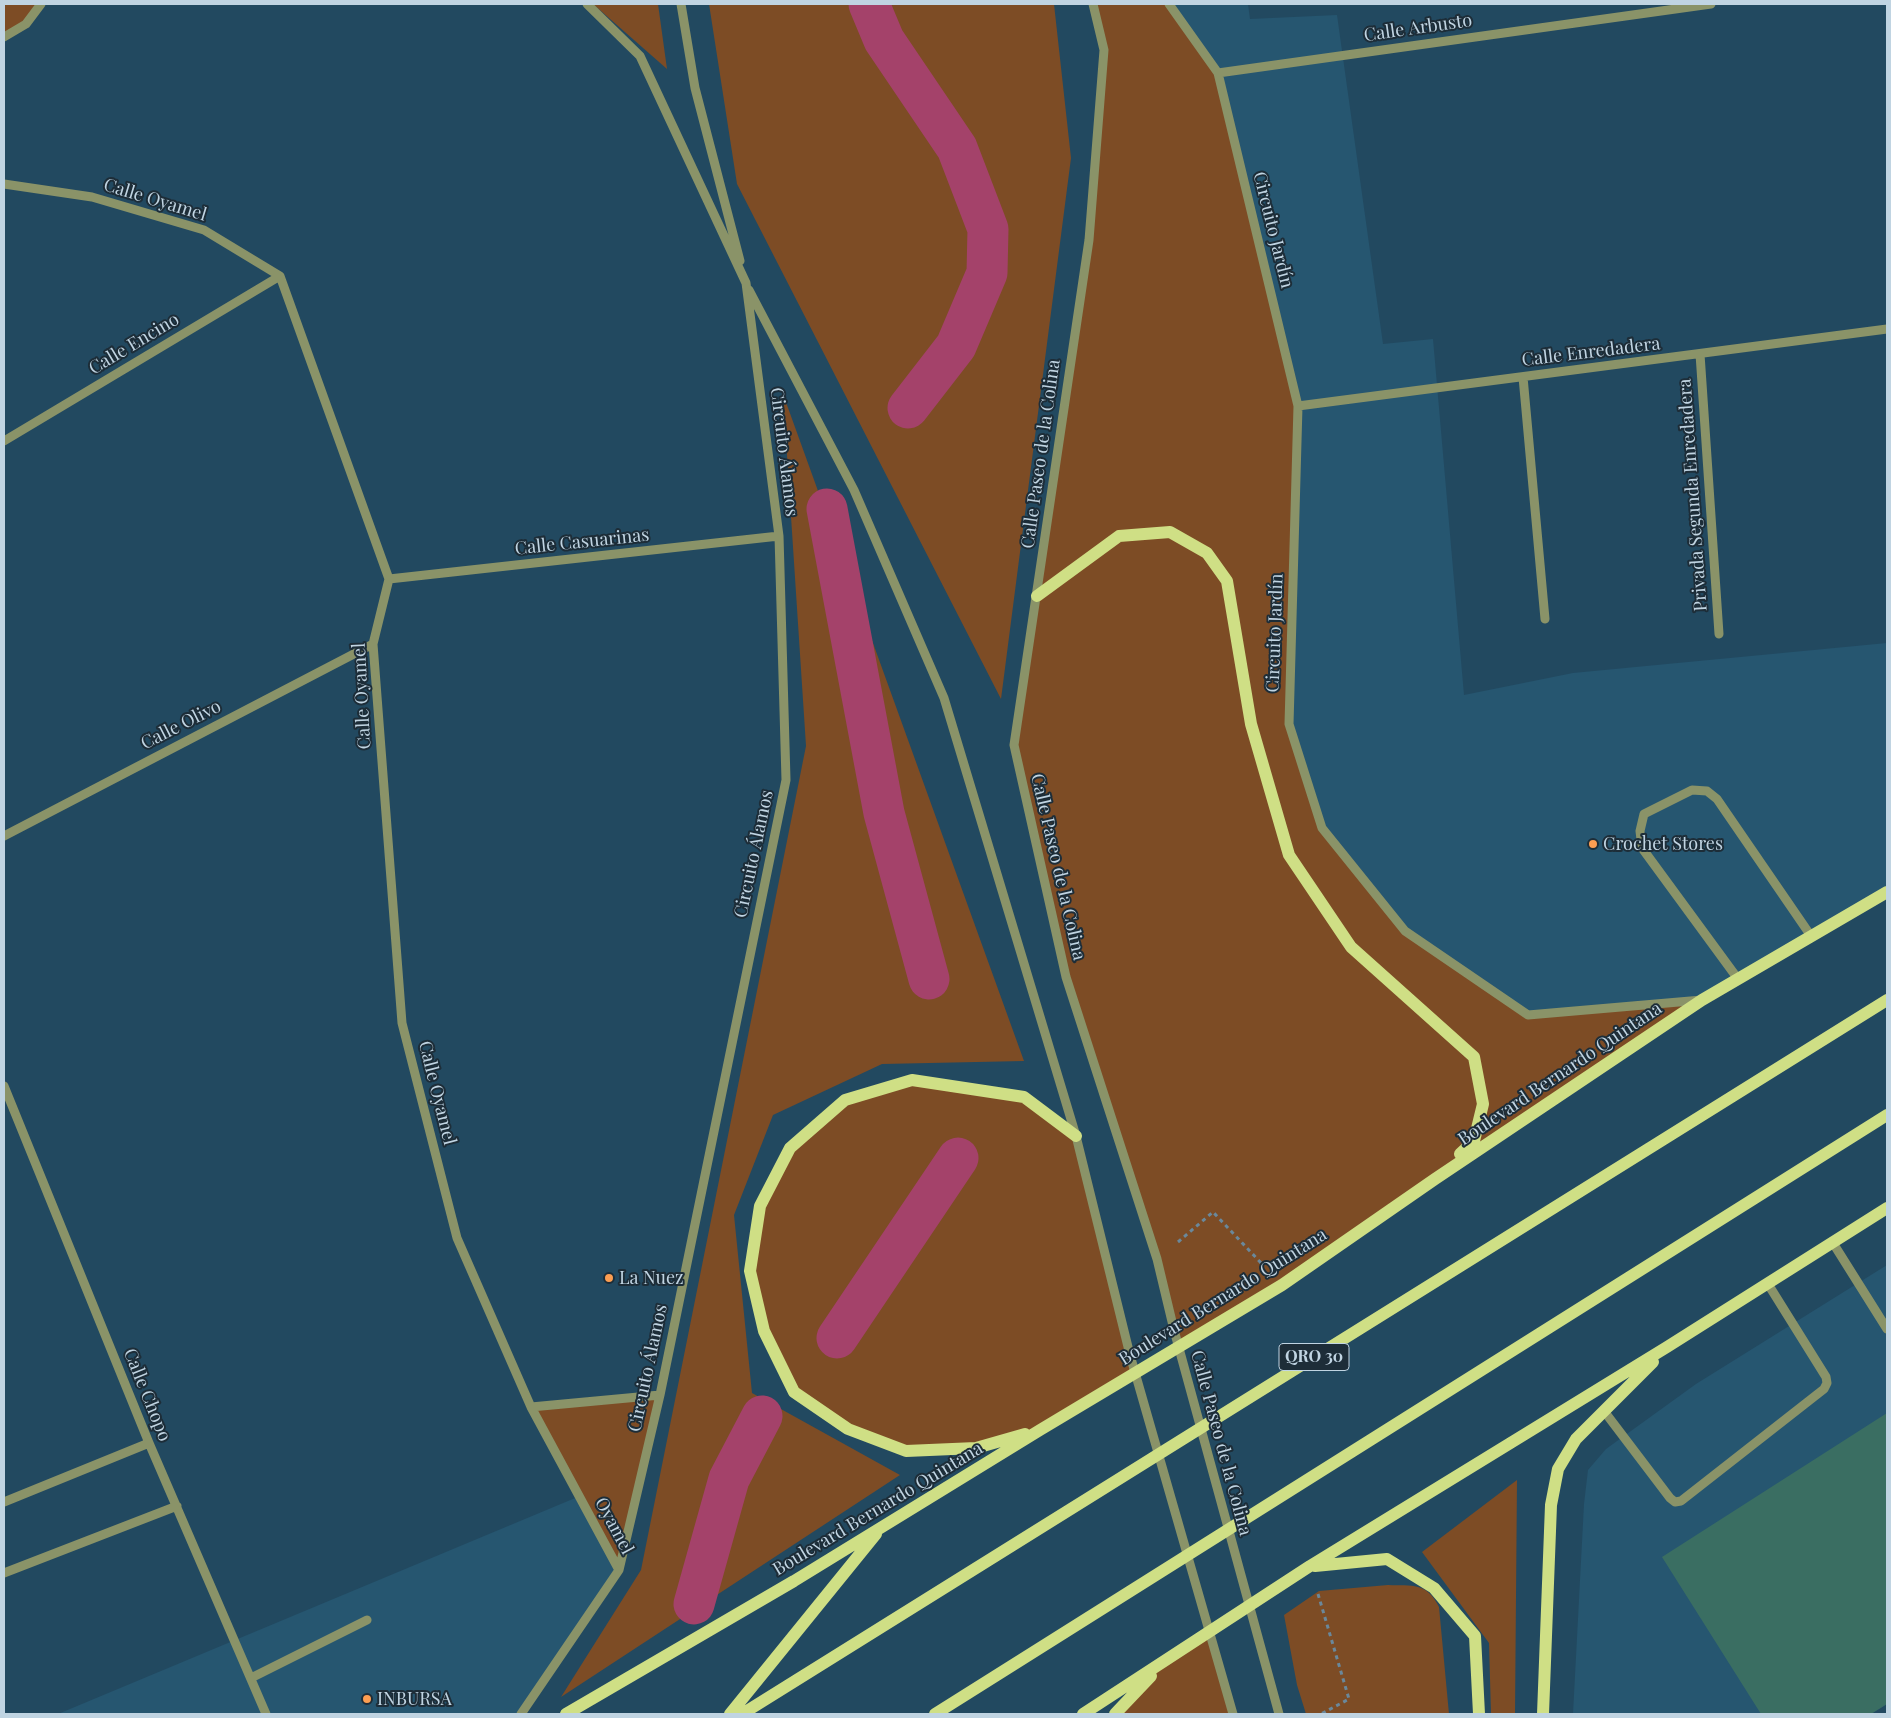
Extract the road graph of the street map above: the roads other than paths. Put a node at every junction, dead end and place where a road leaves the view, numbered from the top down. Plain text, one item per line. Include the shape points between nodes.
1 (41, 4) edge
2 (587, 4) edge
3 (681, 4) edge
4 (1093, 4) edge
5 (1169, 4) edge
6 (1711, 4) edge
7 (4, 36) edge
8 (1218, 73) junction
9 (4, 184) edge
10 (280, 276) junction
11 (746, 283) junction
12 (1887, 329) edge
13 (1700, 354) junction
14 (1523, 377) junction
15 (1298, 406) junction
16 (4, 441) edge
17 (779, 536) junction
18 (389, 579) junction
19 (1038, 596) junction
20 (1545, 619) dead end
21 (1719, 634) dead end
22 (373, 644) junction
23 (4, 836) edge
24 (1887, 892) edge
25 (1811, 936) junction
26 (1738, 979) junction
27 (1702, 1000) junction
28 (1887, 1000) edge
29 (4, 1086) edge
30 (1887, 1116) edge
31 (1076, 1136) junction
32 (1435, 1178) junction
33 (1887, 1208) edge
34 (1833, 1243) junction
35 (1768, 1284) junction
36 (1887, 1329) edge
37 (1667, 1347) junction
38 (660, 1395) junction
39 (531, 1407) junction
40 (1604, 1411) junction
41 (1040, 1430) junction
42 (149, 1442) junction
43 (580, 1496) joint
44 (4, 1502) edge
45 (177, 1506) junction
46 (883, 1527) junction
47 (1310, 1566) junction
48 (619, 1570) junction
49 (4, 1574) edge
50 (367, 1620) dead end
51 (1164, 1663) junction
52 (251, 1678) junction
53 (266, 1714) edge
54 (522, 1714) edge
55 (566, 1714) edge
56 (730, 1714) edge
57 (742, 1714) edge
58 (934, 1714) edge
59 (1082, 1714) edge
60 (1115, 1714) edge
61 (1233, 1714) edge
62 (1279, 1714) edge
63 (1479, 1714) edge
64 (1543, 1714) edge

1 - 7 street via 26,24
2 - 11 street, Circuito Álamos via 640,56
3 - 11 street via 694,88
4 - 19 street, Calle Paseo de la Colina via 1104,50 1088,240
5 - 8 street, Circuito Jardín
6 - 8 street, Calle Arbusto
8 - 15 street, Circuito Jardín
9 - 10 street, Calle Oyamel via 92,196 204,230
10 - 16 street, Calle Encino
10 - 18 street
11 - 17 street, Circuito Álamos
11 - 31 street via 854,490 944,698
12 - 13 street, Calle Enredadera
13 - 14 street, Calle Enredadera
13 - 21 street, Privada Segunda Enredadera
14 - 15 street, Calle Enredadera
14 - 20 street
15 - 27 street, Circuito Jardín via 1289,724 1322,828 1405,931 1528,1015
17 - 18 street, Calle Casuarinas
17 - 38 street, Circuito Álamos via 786,780
18 - 22 street, Calle Oyamel
19 - 32 main road via 1119,536 1170,532 1207,553 1227,581 1251,724 1289,855 1350,947 1474,1057 1483,1104 1474,1141
19 - 62 street, Calle Paseo de la Colina via 1014,745 1066,977 1157,1259
22 - 23 street, Calle Olivo
22 - 39 street, Calle Oyamel via 402,1023 457,1238
24 - 25 main road, Boulevard Bernardo Quintana
25 - 26 main road, Boulevard Bernardo Quintana
25 - 26 street via 1717,800 1707,791 1692,790 1644,814 1640,831 1642,848
26 - 27 main road, Boulevard Bernardo Quintana
27 - 32 main road, Boulevard Bernardo Quintana
28 - 57 main road, QRO 30
29 - 42 street, Calle Chopo
30 - 58 main road
31 - 41 main road via 1024,1097 912,1080 844,1100 790,1148 760,1206 750,1271 764,1331 794,1392 848,1429 906,1451 976,1448
31 - 61 street via 1130,1355
32 - 41 main road, Boulevard Bernardo Quintana via 1282,1285
33 - 34 main road
34 - 35 main road
34 - 36 street
35 - 37 main road
35 - 40 street via 1827,1383 1824,1390 1681,1501 1675,1502 1670,1498
37 - 40 main road
37 - 47 main road
38 - 39 street
38 - 48 street, Circuito Álamos
39 - 43 street, Calle Oyamel
40 - 64 main road via 1576,1439 1558,1469 1551,1505
41 - 46 main road, Boulevard Bernardo Quintana
42 - 44 street
42 - 45 street, Calle Chopo
43 - 48 street, Oyamel
45 - 49 street
45 - 52 street, Calle Chopo
46 - 55 main road, Boulevard Bernardo Quintana
46 - 56 main road
47 - 51 main road
47 - 63 main road via 1387,1559 1434,1588 1475,1636
48 - 54 street, Circuito Álamos
50 - 52 street
51 - 59 main road
51 - 60 main road
52 - 53 street, Calle Chopo

